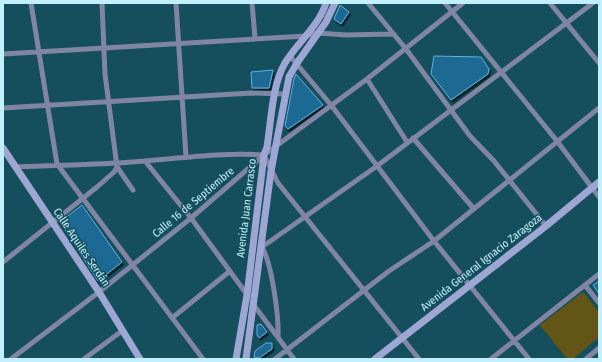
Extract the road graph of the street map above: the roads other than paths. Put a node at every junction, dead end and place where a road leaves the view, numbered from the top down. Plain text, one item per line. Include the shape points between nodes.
1 (31, 3) edge
2 (102, 3) edge
3 (176, 3) edge
4 (252, 3) edge
5 (326, 3) edge
6 (335, 3) edge
7 (368, 3) edge
8 (444, 3) edge
9 (463, 3) edge
10 (550, 3) edge
11 (593, 3) edge
12 (453, 13) junction
13 (566, 24) junction
14 (318, 33) junction
15 (393, 34) junction
16 (306, 36) junction
17 (256, 38) junction
18 (179, 44) junction
19 (104, 49) junction
20 (406, 49) junction
21 (39, 52) junction
22 (3, 54) edge
23 (290, 56) junction
24 (297, 63) junction
25 (599, 63) edge
26 (501, 73) junction
27 (367, 79) junction
28 (276, 94) junction
29 (286, 94) junction
30 (183, 97) junction
31 (108, 103) junction
32 (46, 105) junction
33 (331, 106) junction
34 (3, 108) edge
35 (599, 108) edge
36 (451, 111) junction
37 (413, 138) junction
38 (556, 141) junction
39 (407, 142) junction
40 (277, 145) junction
41 (3, 148) edge
42 (264, 155) junction
43 (186, 158) junction
44 (145, 161) junction
45 (57, 164) junction
46 (116, 165) junction
47 (377, 166) junction
48 (16, 167) junction
49 (271, 171) junction
50 (509, 180) junction
51 (599, 182) edge
52 (592, 188) junction
53 (133, 190) dead end
54 (599, 197) edge
55 (82, 198) junction
56 (474, 208) junction
57 (306, 217) junction
58 (191, 218) junction
59 (52, 222) junction
60 (546, 226) junction
61 (434, 241) junction
62 (253, 246) junction
63 (262, 247) junction
64 (3, 262) edge
65 (133, 264) junction
66 (230, 271) junction
67 (599, 274) edge
68 (470, 285) junction
69 (585, 285) junction
70 (363, 291) junction
71 (99, 292) junction
72 (247, 295) junction
73 (254, 304) junction
74 (599, 304) edge
75 (172, 318) junction
76 (122, 331) junction
77 (402, 337) junction
78 (278, 338) junction
79 (515, 340) junction
80 (238, 343) junction
81 (248, 344) junction
82 (599, 348) edge
83 (287, 350) junction
84 (200, 358) edge
85 (12, 359) edge
86 (84, 359) edge
87 (140, 359) edge
88 (236, 359) edge
89 (246, 359) edge
90 (275, 359) edge
91 (294, 359) edge
92 (375, 359) edge
93 (419, 359) edge
94 (491, 359) edge
95 (529, 359) edge
96 (586, 359) edge

1 - 21 street
2 - 19 street
3 - 18 street
4 - 17 street
5 - 16 street, Avenida Juan Carrasco
6 - 14 street, Avenida Juan Carrasco
7 - 15 street
8 - 12 street
9 - 12 street, Calle 16 de Septiembre
10 - 13 street
11 - 13 street
12 - 20 street, Calle 16 de Septiembre
12 - 26 street
13 - 25 street
13 - 26 street
14 - 15 street
14 - 16 street
14 - 24 street, Avenida Juan Carrasco
15 - 20 street
16 - 17 street
16 - 23 street, Avenida Juan Carrasco
17 - 18 street
18 - 19 street
18 - 30 street
19 - 21 street
19 - 31 street
20 - 27 street, Calle 16 de Septiembre
20 - 36 street
21 - 22 street
21 - 32 street
23 - 24 street
23 - 28 street, Avenida Juan Carrasco via 280,74
24 - 29 street, Avenida Juan Carrasco via 289,78
24 - 33 street
26 - 36 street
26 - 38 street
27 - 33 street, Calle 16 de Septiembre
27 - 39 street
28 - 29 street
28 - 30 street
28 - 42 street, Avenida Juan Carrasco
29 - 40 street, Avenida Juan Carrasco
30 - 31 street
30 - 43 street
31 - 32 street
31 - 46 street
32 - 34 street
32 - 45 street
33 - 40 street, Calle 16 de Septiembre
33 - 47 street
35 - 38 street
36 - 37 street
36 - 50 street
37 - 39 street
37 - 56 street
38 - 50 street
38 - 52 street
39 - 47 street
40 - 42 street, Calle 16 de Septiembre
40 - 49 street, Avenida Juan Carrasco
41 - 48 street, Calle Aquiles Serdán
42 - 43 street
42 - 49 street
42 - 58 street, Calle 16 de Septiembre
42 - 62 street, Avenida Juan Carrasco
43 - 44 street
44 - 46 street
44 - 58 street
45 - 46 street
45 - 48 street
45 - 55 street
46 - 53 street
46 - 55 street via 114,172
47 - 57 street
47 - 61 street
48 - 59 street, Calle Aquiles Serdán
49 - 57 street
49 - 63 street, Avenida Juan Carrasco
50 - 56 street
50 - 60 street
51 - 52 street, Avenida General Ignacio Zaragoza
52 - 54 street
52 - 60 street, Avenida General Ignacio Zaragoza
55 - 59 street
55 - 65 street
56 - 61 street
57 - 63 street
57 - 70 street
58 - 65 street, Calle 16 de Septiembre
58 - 66 street
59 - 64 street
59 - 71 street, Calle Aquiles Serdán
60 - 68 street, Avenida General Ignacio Zaragoza
61 - 68 street
61 - 70 street
62 - 63 street
62 - 72 street, Avenida Juan Carrasco
63 - 73 street, Avenida Juan Carrasco
63 - 78 street via 268,260 278,322
65 - 71 street, Calle 16 de Septiembre
65 - 75 street
66 - 72 street
66 - 75 street
67 - 69 street
68 - 77 street, Avenida General Ignacio Zaragoza
68 - 79 street
69 - 74 street
69 - 79 street
70 - 77 street
70 - 83 street
71 - 76 street, Calle Aquiles Serdán
71 - 85 street, Calle 16 de Septiembre
72 - 73 street
72 - 80 street, Avenida Juan Carrasco
73 - 78 street
73 - 81 street, Avenida Juan Carrasco
75 - 84 street
76 - 86 street
76 - 87 street, Calle Aquiles Serdán
77 - 92 street, Avenida General Ignacio Zaragoza
77 - 93 street
78 - 83 street
79 - 94 street
79 - 95 street
80 - 81 street
80 - 88 street, Avenida Juan Carrasco
81 - 89 street, Avenida Juan Carrasco
82 - 96 street
83 - 90 street
83 - 91 street

